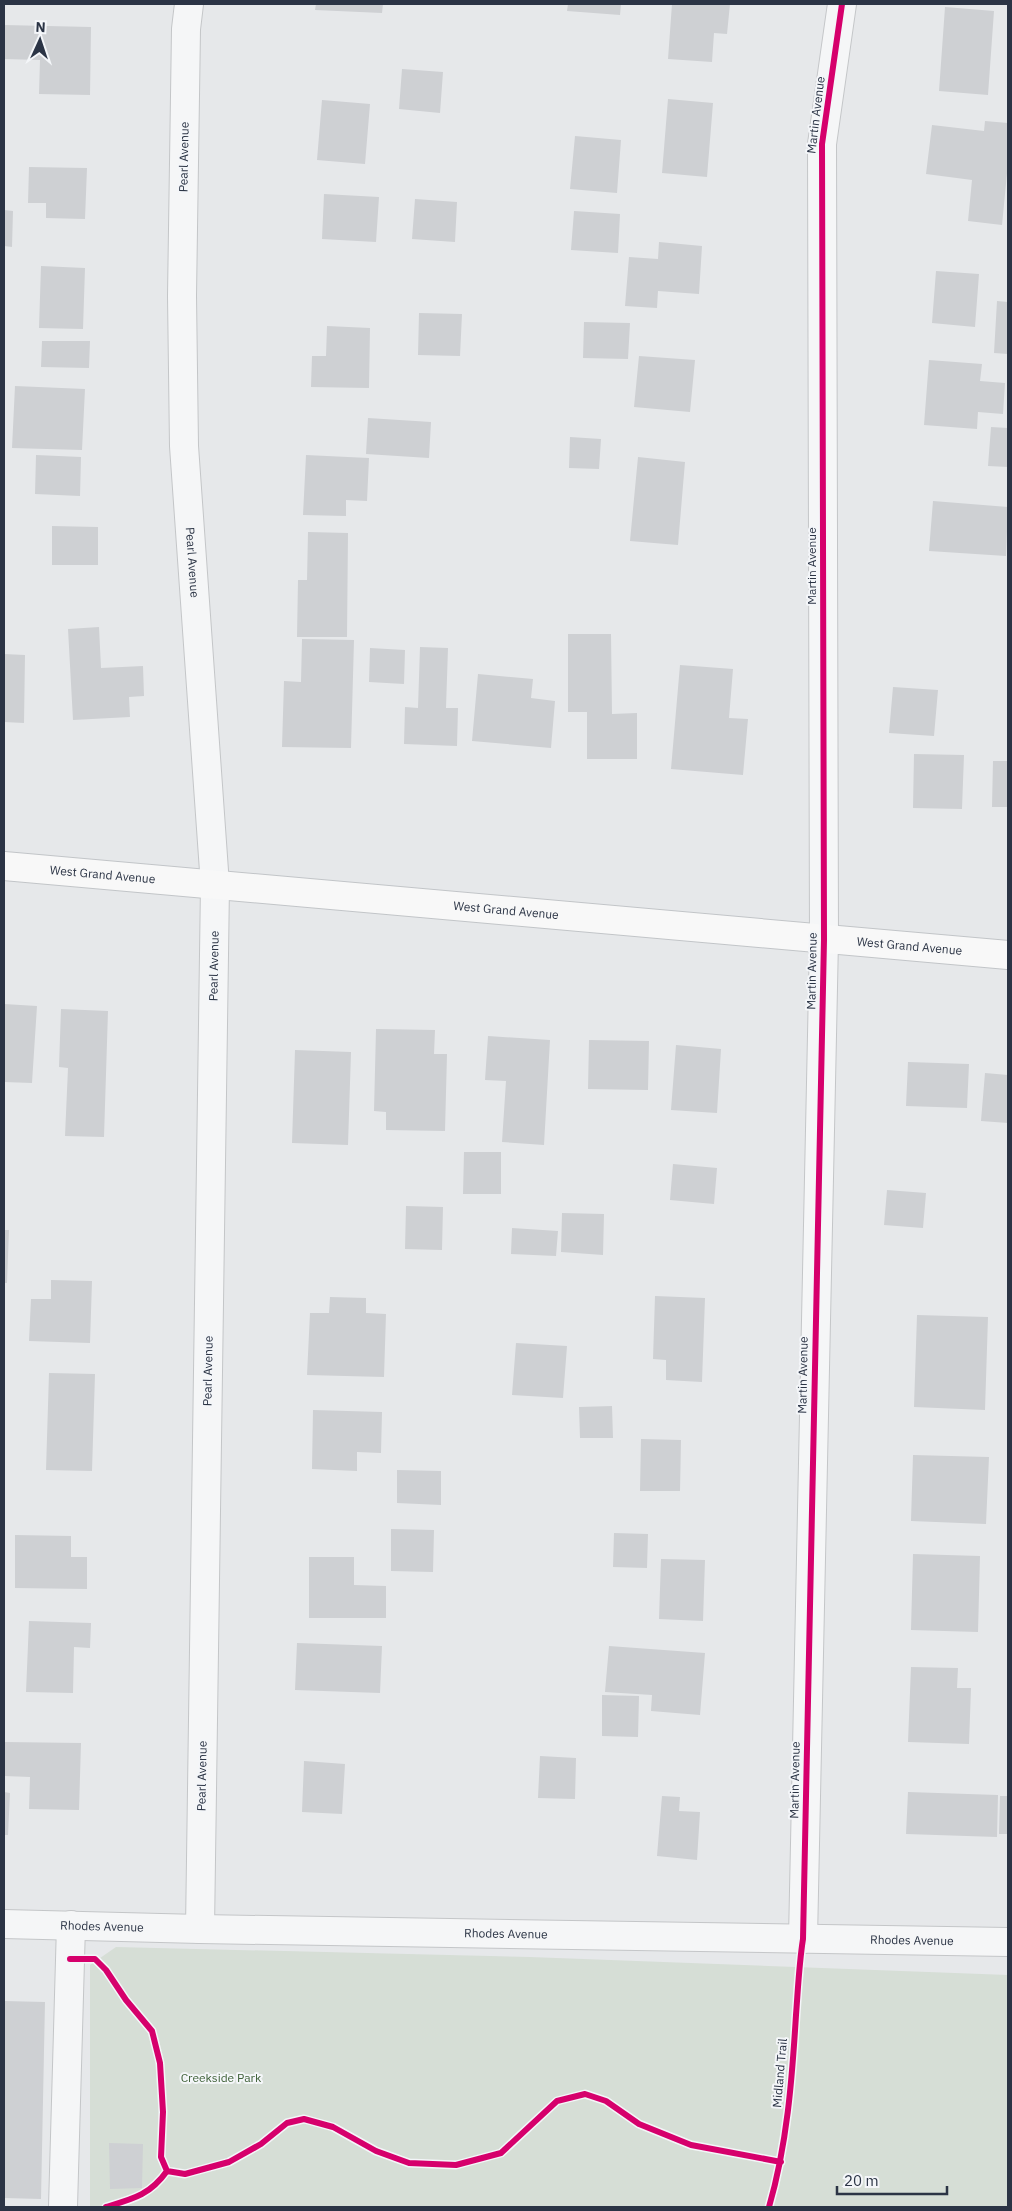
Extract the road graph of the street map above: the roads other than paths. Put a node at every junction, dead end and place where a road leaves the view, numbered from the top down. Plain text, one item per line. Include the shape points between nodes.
1 (189, 4) edge
2 (842, 4) edge
3 (4, 866) edge
4 (215, 885) junction
5 (824, 940) junction
6 (1008, 956) edge
7 (4, 1924) edge
8 (71, 1925) junction
9 (200, 1929) junction
10 (803, 1939) junction
11 (1008, 1942) edge
12 (63, 2207) edge

1 - 4 street, Pearl Avenue via 182,296 184,446
2 - 5 street, Martin Avenue via 822,144
3 - 4 main road, West Grand Avenue
4 - 5 main road, West Grand Avenue
4 - 9 street, Pearl Avenue
5 - 6 main road, West Grand Avenue
5 - 10 street, Martin Avenue
7 - 8 street, Rhodes Avenue
8 - 9 street, Rhodes Avenue
8 - 12 street
9 - 10 street, Rhodes Avenue
10 - 11 street, Rhodes Avenue

